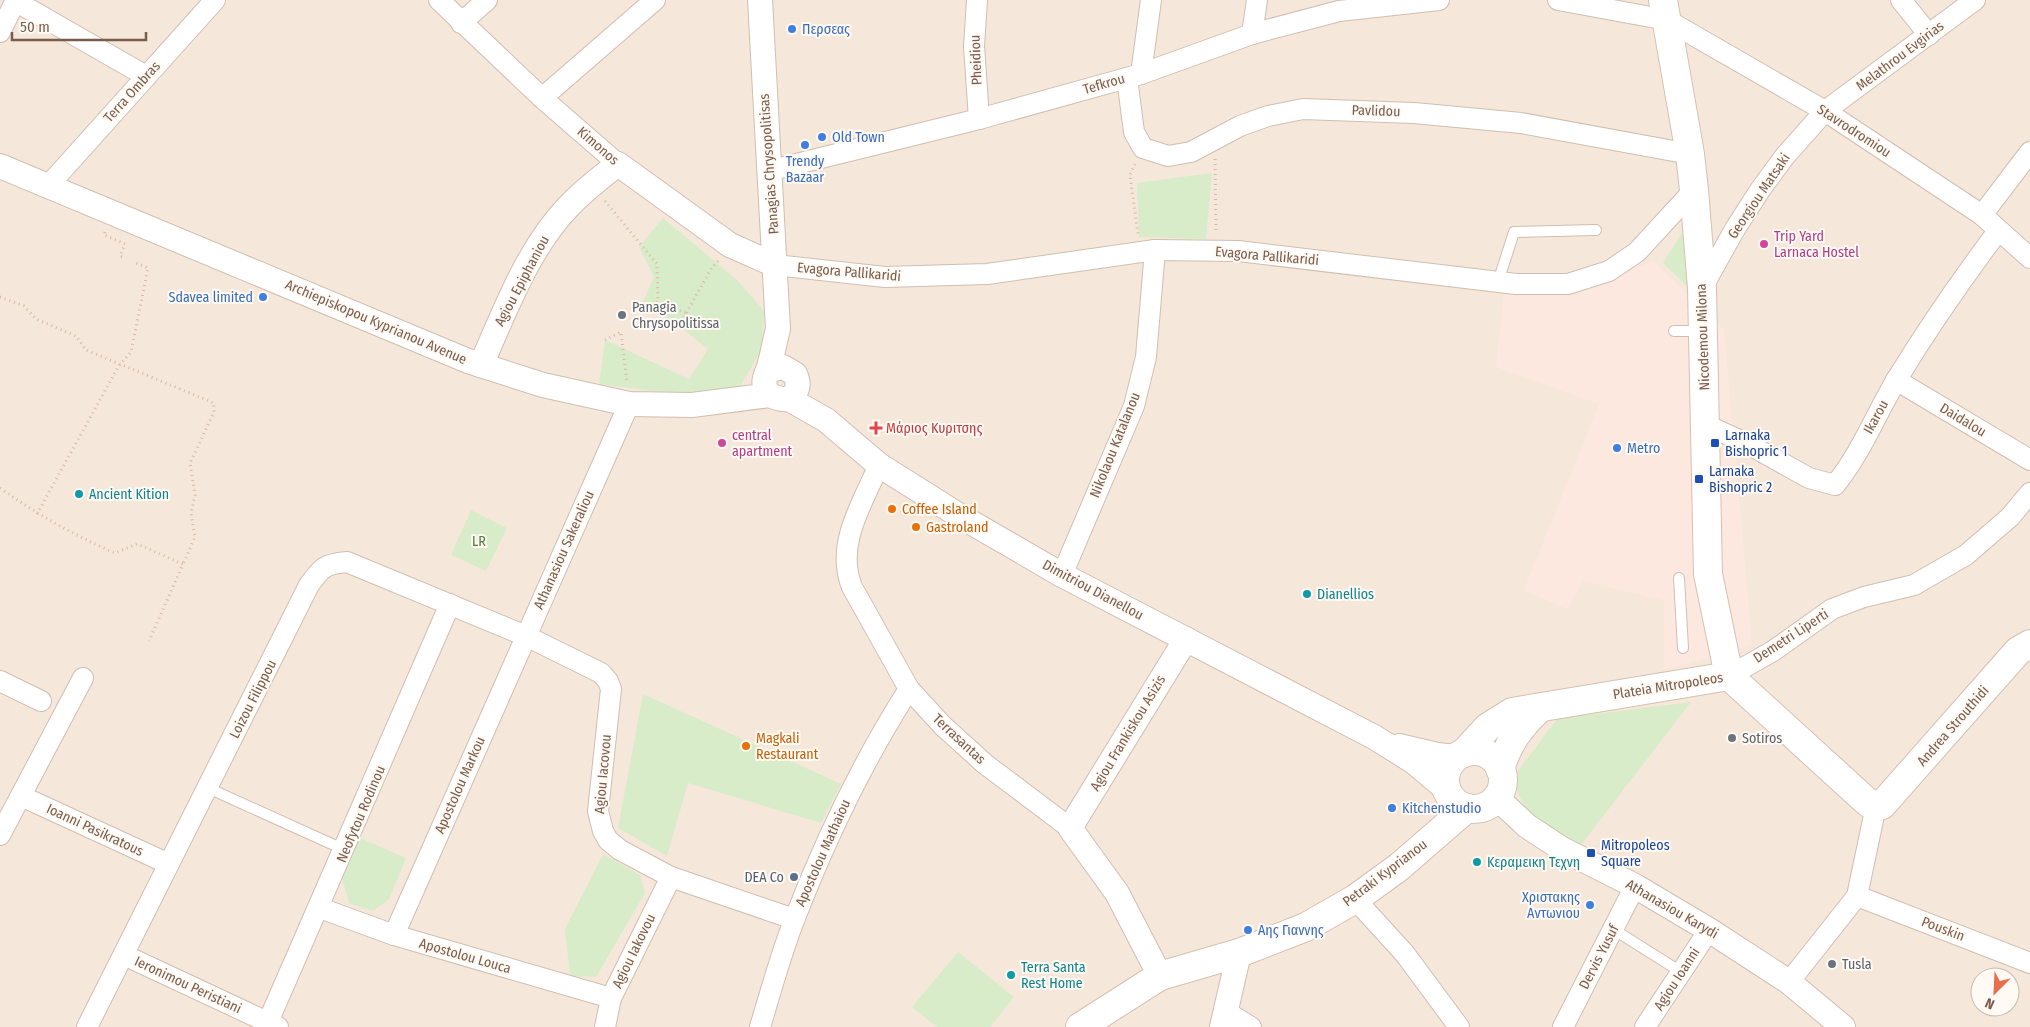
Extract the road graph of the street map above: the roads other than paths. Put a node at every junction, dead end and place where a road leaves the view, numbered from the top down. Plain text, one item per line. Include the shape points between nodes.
1 (216, 0) edge
2 (439, 0) edge
3 (487, 0) edge
4 (654, 0) edge
5 (760, 0) edge
6 (977, 0) edge
7 (1151, 0) edge
8 (1257, 0) edge
9 (1439, 0) edge
10 (1558, 0) edge
11 (1901, 0) edge
12 (1975, 0) edge
13 (15, 1) edge
14 (1665, 10) edge
15 (461, 23) junction
16 (0, 32) edge
17 (1252, 34) junction
18 (1929, 35) junction
19 (146, 76) junction
20 (1134, 76) junction
21 (542, 98) junction
22 (1825, 111) junction
23 (980, 120) junction
24 (2030, 152) edge
25 (1690, 154) junction
26 (618, 164) junction
27 (0, 166) edge
28 (768, 171) junction
29 (48, 186) junction
30 (1694, 190) junction
31 (1982, 216) junction
32 (1596, 230) dead end
33 (1998, 231) junction
34 (1148, 251) junction
35 (2030, 258) edge
36 (775, 265) junction
37 (1498, 282) junction
38 (1702, 288) junction
39 (1674, 331) dead end
40 (1704, 331) junction
41 (481, 365) junction
42 (1896, 380) junction
43 (784, 384) junction
44 (629, 404) junction
45 (1706, 425) junction
46 (2030, 460) edge
47 (879, 465) junction
48 (2030, 493) edge
49 (1062, 575) junction
50 (1678, 578) dead end
51 (450, 604) junction
52 (526, 636) junction
53 (1186, 639) junction
54 (2030, 644) edge
55 (1682, 648) dead end
56 (1729, 676) junction
57 (83, 678) dead end
58 (0, 681) edge
59 (909, 689) junction
60 (41, 701) dead end
61 (1540, 708) junction
62 (1374, 737) junction
63 (1460, 755) junction
64 (1500, 769) junction
65 (208, 788) junction
66 (1446, 789) junction
67 (21, 796) junction
68 (1497, 798) junction
69 (1876, 806) junction
70 (1467, 808) junction
71 (1070, 828) junction
72 (0, 835) edge
73 (345, 850) junction
74 (169, 864) junction
75 (671, 877) junction
76 (1635, 886) junction
77 (1857, 896) junction
78 (1355, 899) junction
79 (320, 908) junction
80 (794, 919) junction
81 (1613, 929) junction
82 (1709, 930) junction
83 (394, 935) junction
84 (1240, 952) junction
85 (124, 955) junction
86 (2030, 963) edge
87 (1681, 972) junction
88 (1160, 976) junction
89 (1789, 982) junction
90 (611, 998) junction
91 (1223, 1019) edge
92 (273, 1025) edge
93 (1650, 1026) edge
94 (87, 1027) edge
95 (605, 1027) edge
96 (760, 1027) edge
97 (1080, 1027) edge
98 (1251, 1027) edge
99 (1459, 1027) edge
100 (1563, 1027) edge
101 (1842, 1027) edge

1 - 19 street, Terra Ombras
2 - 15 street, Kimonos
3 - 15 street
4 - 21 street
5 - 28 street, Panagias Chrysopolitisas
6 - 23 street, Pheidiou via 974,46
7 - 20 street
8 - 17 street
9 - 17 street, Tefkrou via 1338,11
10 - 14 street
11 - 18 street
12 - 18 street, Melathrou Evgirias
13 - 16 street
13 - 19 street
14 - 22 street, Stavrodromiou
14 - 25 main road, Nicodemou Milona
15 - 21 street, Kimonos
17 - 20 street, Tefkrou
18 - 22 street, Melathrou Evgirias
19 - 29 street, Terra Ombras
20 - 23 street, Tefkrou
20 - 25 street, Pavlidou via 1134,132 1143,148 1168,156 1191,152 1268,116 1302,109 1414,113 1521,123
21 - 26 street, Kimonos
22 - 31 street, Stavrodromiou
22 - 38 street, Georgiou Matsaki via 1760,190
23 - 28 street, Tefkrou
24 - 31 street
25 - 30 main road, Nicodemou Milona
26 - 36 street, Kimonos via 730,245
26 - 41 street, Agiou Epiphaniou via 568,207 534,252
27 - 29 street, Archiepiskopou Kyprianou Avenue
28 - 36 street, Panagias Chrysopolitisas
29 - 41 street, Archiepiskopou Kyprianou Avenue
30 - 37 street, Evagora Pallikaridi via 1637,252 1609,271 1568,284
30 - 38 main road, Nicodemou Milona
31 - 33 street, Stavrodromiou
32 - 37 lane via 1514,232
33 - 35 street, Stavrodromiou
33 - 42 street, Ikarou via 1948,298
34 - 36 street, Evagora Pallikaridi via 987,274 885,277
34 - 37 street, Evagora Pallikaridi via 1238,251
34 - 49 street, Nikolaou Katalanou via 1146,358 1134,406
36 - 43 street, Panagias Chrysopolitisas
38 - 40 main road, Nicodemou Milona
39 - 40 lane
40 - 45 main road, Nicodemou Milona
41 - 44 street, Archiepiskopou Kyprianou Avenue via 543,384
42 - 45 street, Ikarou via 1848,468 1835,484 1809,478
42 - 46 street, Daidalou
43 - 44 street, Archiepiskopou Kyprianou Avenue via 692,405
43 - 47 street, Dimitriou Dianellou
44 - 52 street, Athanasiou Sakeraliou
45 - 56 main road, Nicodemou Milona via 1708,574
47 - 49 street, Dimitriou Dianellou
47 - 59 street, Terrasantas via 850,531 845,550 846,571
48 - 56 street, Demetri Liperti via 2010,517 1966,555 1914,585 1864,597 1832,610 1773,651
49 - 53 street, Dimitriou Dianellou
50 - 55 lane
51 - 52 street, Loizou Filippou
51 - 65 street, Loizou Filippou via 347,562 328,564 310,585
51 - 73 street, Neofytou Rodinou
52 - 75 street, Agiou Iacovou via 586,664 602,673 608,681 611,690 598,811 602,831 620,850
52 - 83 street, Apostolou Markou
53 - 62 street, Dimitriou Dianellou
53 - 71 street, Agiou Frankiskou Asizis
54 - 69 main road, Andrea Strouthidi via 2018,651 1887,801
56 - 61 main road, Plateia Mitropoleos
56 - 69 main road, Plateia Mitropoleos via 1865,800
57 - 67 street
58 - 60 street
59 - 71 street, Terrasantas via 985,764
59 - 80 street, Apostolou Mathaiou via 875,742
61 - 63 main road, Plateia Mitropoleos via 1512,712 1498,719
61 - 64 main road via 1514,735
62 - 63 street, Dimitriou Dianellou via 1421,752
62 - 66 street, Dimitriou Dianellou via 1414,762
63 - 64 main road via 1480,752 1490,756
63 - 66 main road via 1446,771
64 - 68 main road via 1503,781
65 - 73 lane
65 - 74 street, Loizou Filippou
66 - 70 main road via 1451,798
67 - 72 street
67 - 74 street, Ioanni Pasikratous
68 - 70 main road via 1483,807
68 - 76 street, Athanasiou Karydi via 1527,826 1562,849
69 - 77 street
70 - 78 main road, Petraki Kyprianou
71 - 88 street, Terrasantas via 1117,893
73 - 79 street, Neofytou Rodinou
74 - 85 street, Loizou Filippou
75 - 80 street, Agiou Iacovou
75 - 90 street, Agiou Iakovou
76 - 81 street, Dervis Yusuf
76 - 82 street, Athanasiou Karydi
77 - 86 street, Pouskin
77 - 89 street
78 - 84 main road, Petraki Kyprianou via 1306,927
78 - 99 street via 1404,954
79 - 83 street, Apostolou Louca
79 - 92 street, Neofytou Rodinou
80 - 96 street, Apostolou Mathaiou
81 - 87 lane
81 - 100 street, Dervis Yusuf
82 - 87 street, Agiou Ioanni
82 - 89 street, Athanasiou Karydi
83 - 90 street, Apostolou Louca
84 - 88 main road, Petraki Kyprianou
84 - 91 street
85 - 92 street, Ieronimou Peristiani
85 - 94 street, Loizou Filippou
87 - 93 street, Agiou Ioanni
88 - 97 main road, Petraki Kyprianou
89 - 101 street, Athanasiou Karydi
90 - 95 street, Agiou Iakovou
91 - 98 street

